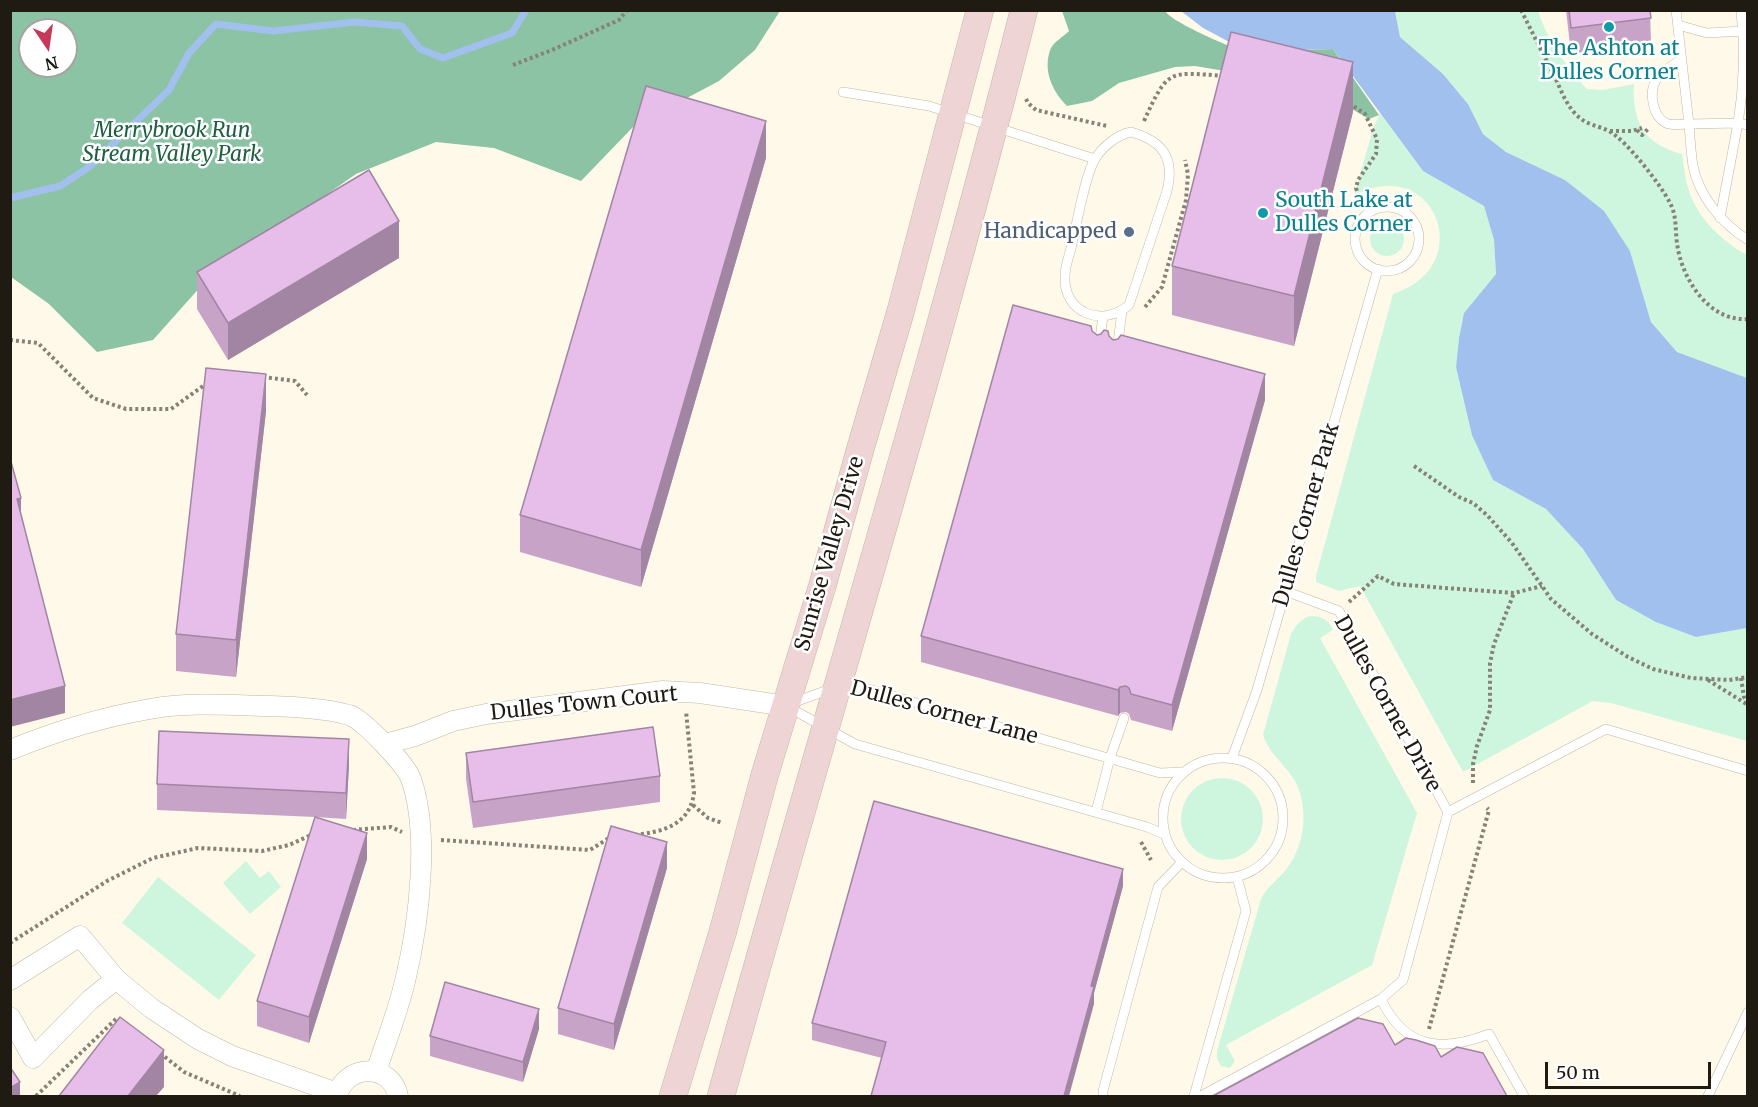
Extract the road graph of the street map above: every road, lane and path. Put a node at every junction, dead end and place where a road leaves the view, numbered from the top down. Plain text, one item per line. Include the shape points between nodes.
1 (627, 10) edge
2 (980, 10) edge
3 (1024, 10) edge
4 (1521, 10) edge
5 (1676, 10) edge
6 (1741, 10) edge
7 (1678, 25) junction
8 (1745, 29) edge
9 (1682, 59) junction
10 (513, 65) dead end
11 (1228, 76) edge
12 (843, 92) dead end
13 (1025, 93) dead end
14 (1340, 98) edge
15 (953, 115) junction
16 (1114, 123) dead end
17 (1689, 124) junction
18 (1743, 124) edge
19 (1152, 125) dead end
20 (995, 127) junction
21 (1642, 128) dead end
22 (1609, 131) junction
23 (1183, 153) dead end
24 (1095, 159) junction
25 (1360, 201) dead end
26 (1720, 218) junction
27 (1748, 240) edge
28 (1378, 269) junction
29 (1142, 310) dead end
30 (1122, 311) junction
31 (1103, 316) junction
32 (1748, 319) edge
33 (10, 340) edge
34 (1098, 354) edge
35 (1115, 359) edge
36 (260, 377) edge
37 (215, 384) edge
38 (307, 394) dead end
39 (1414, 466) dead end
40 (1542, 586) junction
41 (1285, 591) junction
42 (1514, 592) junction
43 (1339, 611) junction
44 (1748, 676) edge
45 (1741, 678) junction
46 (1706, 679) junction
47 (839, 686) junction
48 (683, 692) junction
49 (1748, 704) edge
50 (786, 706) junction
51 (1124, 718) dead end
52 (825, 729) junction
53 (385, 744) junction
54 (10, 750) edge
55 (1110, 758) junction
56 (1232, 758) junction
57 (1748, 771) edge
58 (1183, 772) junction
59 (1480, 795) junction
60 (693, 805) junction
61 (1096, 812) junction
62 (1448, 812) junction
63 (722, 823) dead end
64 (350, 830) edge
65 (316, 833) edge
66 (1164, 834) junction
67 (627, 836) edge
68 (617, 837) edge
69 (421, 839) junction
70 (1131, 839) dead end
71 (1151, 860) dead end
72 (1181, 862) junction
73 (1237, 877) junction
74 (10, 943) edge
75 (116, 979) junction
76 (10, 980) edge
77 (1381, 999) junction
78 (1748, 1012) edge
79 (10, 1017) edge
80 (125, 1024) edge
81 (1425, 1043) junction
82 (159, 1052) edge
83 (376, 1072) junction
84 (337, 1095) edge
85 (36, 1096) edge
86 (240, 1096) edge
87 (398, 1096) edge
88 (673, 1096) edge
89 (721, 1096) edge
90 (1103, 1096) edge
91 (1194, 1096) edge
92 (1202, 1096) edge
93 (1524, 1096) edge
94 (1708, 1096) edge

1 - 10 path via 619,20
2 - 15 main road, Sunrise Valley Drive
3 - 20 main road, Sunrise Valley Drive
4 - 22 path via 1568,104 1580,118
5 - 7 lane
6 - 8 lane
7 - 8 lane via 1707,33
7 - 9 lane
8 - 18 lane
9 - 17 lane
9 - 17 lane via 1655,81 1653,94 1660,119 1668,124
11 - 19 path via 1169,77 1143,121
12 - 15 lane via 929,106
13 - 16 path via 1036,110 1105,127
14 - 25 path via 1365,114 1377,139 1376,154 1358,180
15 - 20 lane
15 - 50 main road, Sunrise Valley Drive
17 - 18 lane
17 - 26 lane via 1694,168 1702,190
18 - 26 lane
20 - 24 lane
20 - 47 main road, Sunrise Valley Drive
21 - 22 path
22 - 32 path via 1628,147 1671,204 1683,270 1698,295 1723,314
23 - 29 path via 1188,174 1186,200 1162,287
24 - 30 lane via 1116,137 1131,132 1159,146 1169,160 1167,191 1132,299
24 - 31 lane via 1065,275 1068,297 1084,313
26 - 27 lane
28 - 28 lane via 1395,270 1407,265 1417,252 1418,230 1408,215 1398,209 1375,210 1359,224 1355,236 1357,249 1363,260
28 - 41 lane, Dulles Corner Park
30 - 31 lane
30 - 35 lane
31 - 34 lane
33 - 37 path via 38,343 93,398 126,409 171,409 203,386
36 - 38 path via 295,381
39 - 40 path via 1487,515
40 - 42 path
40 - 46 path via 1576,622 1628,657 1653,669
41 - 43 lane, Dulles Corner Drive
41 - 56 lane, Dulles Corner Park via 1257,690
42 - 43 path via 1394,584 1378,576
42 - 59 path via 1494,644 1490,710 1473,764 1473,784
43 - 62 lane, Dulles Corner Drive
44 - 45 path
45 - 46 path
45 - 49 path
46 - 49 path
47 - 50 lane, Dulles Corner Lane
47 - 52 main road, Sunrise Valley Drive
47 - 55 lane, Dulles Corner Lane via 865,688
48 - 50 street, Dulles Town Court
48 - 53 street, Dulles Town Court via 663,691 486,714
48 - 60 path
50 - 52 lane
50 - 88 main road, Sunrise Valley Drive
51 - 55 lane
52 - 61 lane via 855,744
52 - 89 main road, Sunrise Valley Drive
53 - 54 street via 351,715 218,704 151,709
53 - 69 street via 411,777
55 - 58 lane, Dulles Corner Lane via 1160,772
55 - 61 lane
56 - 58 lane via 1214,758
56 - 73 lane via 1252,765 1268,777 1279,795 1284,815 1281,836 1272,855 1257,869
57 - 59 lane, Dulles Corner Drive via 1606,729
58 - 66 lane via 1165,801
59 - 62 lane, Dulles Corner Drive
59 - 81 path via 1489,810
60 - 63 path via 708,818
60 - 67 path via 669,829
61 - 66 lane
62 - 77 lane, Dulles Corner Drive via 1403,980
64 - 69 path via 391,827
65 - 74 path via 290,845 262,851 198,848 153,858 107,881
66 - 72 lane
68 - 69 path via 607,838 590,850
69 - 83 street via 406,978
70 - 71 path via 1141,841
72 - 73 lane via 1198,874 1217,879
72 - 90 lane via 1158,887
73 - 91 lane via 1246,911
75 - 76 street via 80,936
75 - 79 street via 33,1058
75 - 84 street via 151,1008 215,1047
77 - 81 lane via 1398,1027
77 - 92 lane, Dulles Corner Drive
78 - 94 lane
80 - 85 path via 117,1017
81 - 93 lane via 1453,1044 1489,1034
82 - 86 path via 184,1072
83 - 84 street via 357,1072 348,1077
83 - 87 street via 392,1084

